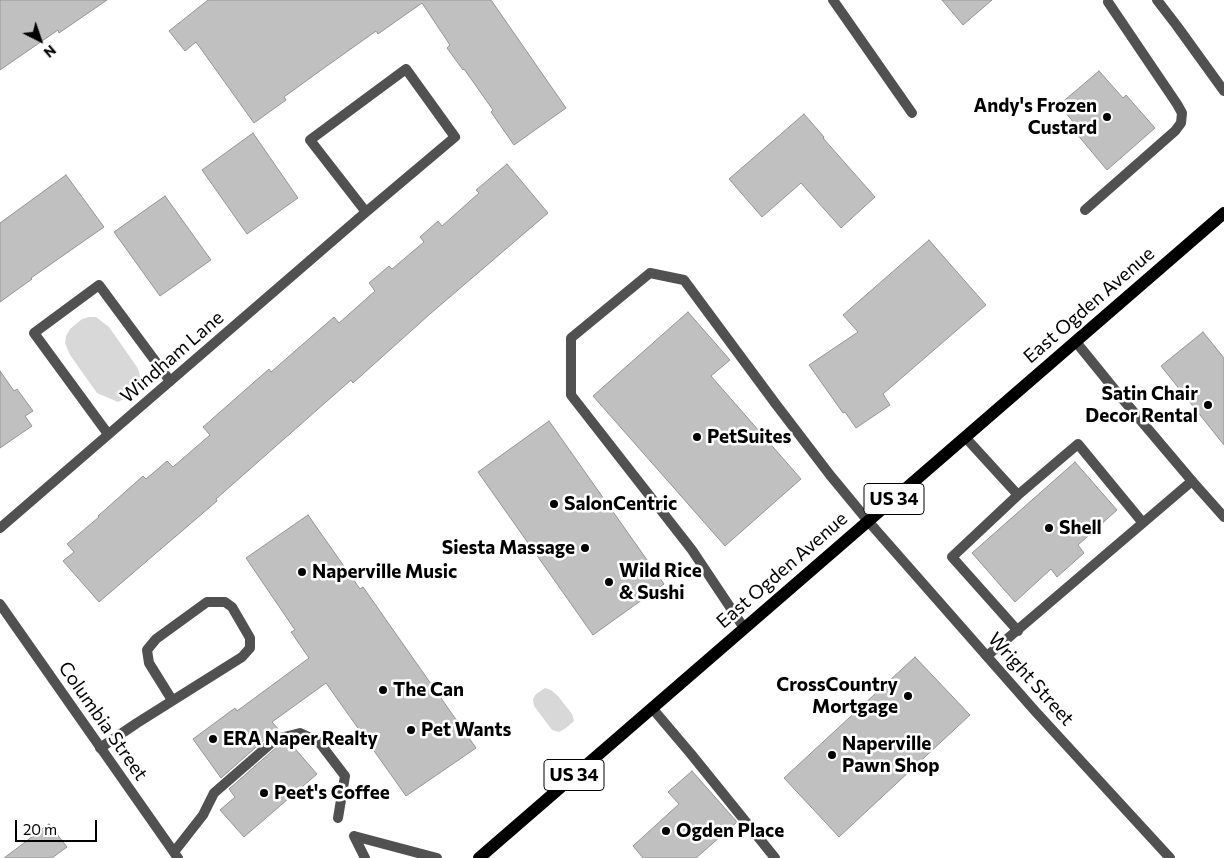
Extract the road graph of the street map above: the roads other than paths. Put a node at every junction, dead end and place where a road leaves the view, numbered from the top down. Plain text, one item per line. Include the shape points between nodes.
1 (833, 0) edge
2 (1157, 0) edge
3 (1108, 2) dead end
4 (1224, 91) edge
5 (912, 113) dead end
6 (1085, 210) dead end
7 (366, 212) junction
8 (1224, 213) edge
9 (1076, 342) junction
10 (170, 381) junction
11 (108, 434) junction
12 (965, 437) junction
13 (1192, 480) junction
14 (1018, 495) junction
15 (1224, 517) edge
16 (868, 521) junction
17 (1143, 523) junction
18 (0, 528) edge
19 (0, 604) edge
20 (744, 628) junction
21 (1018, 631) junction
22 (987, 656) junction
23 (172, 700) junction
24 (652, 708) junction
25 (100, 748) junction
26 (338, 818) dead end
27 (176, 855) edge
28 (364, 858) edge
29 (437, 858) edge
30 (479, 858) edge
31 (775, 858) edge
32 (1170, 858) edge

1 - 5 street
2 - 4 street
3 - 6 street via 1178,104 1182,113 1181,123
7 - 7 street, Windham Lane via 310,140 406,69 455,138
7 - 10 street, Windham Lane
8 - 9 main road, East Ogden Avenue / US 34
9 - 12 main road, East Ogden Avenue / US 34
9 - 13 street
10 - 11 street, Windham Lane
10 - 11 street via 99,285 34,334
11 - 18 street, Windham Lane
12 - 14 street
12 - 16 main road, East Ogden Avenue / US 34
13 - 15 street
13 - 17 street
14 - 17 street via 1078,444
14 - 21 street via 952,557
16 - 20 main road, East Ogden Avenue / US 34
16 - 20 street, Wright Street via 684,280 650,273 571,338 571,395 692,550
16 - 22 street, Wright Street
17 - 21 street
19 - 25 street, Columbia Street
20 - 24 main road, East Ogden Avenue / US 34
21 - 22 street
22 - 32 street, Wright Street
23 - 23 street via 250,648 250,638 232,607 225,602 208,602 156,639 147,650 149,663
23 - 25 street
24 - 30 main road, East Ogden Avenue / US 34
24 - 31 street
25 - 27 street, Columbia Street
26 - 27 street via 345,776 319,742 300,733 276,739 214,793
28 - 29 street via 354,836

